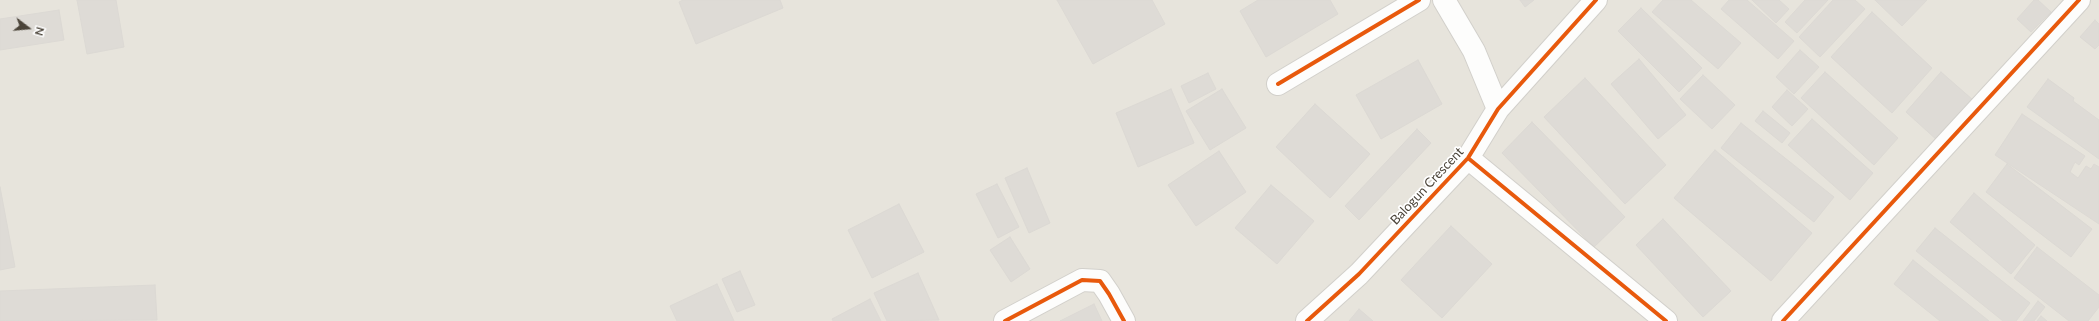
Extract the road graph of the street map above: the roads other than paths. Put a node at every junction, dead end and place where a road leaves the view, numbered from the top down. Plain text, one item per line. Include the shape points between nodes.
1 (1419, 0) edge
2 (1444, 0) edge
3 (1596, 0) edge
4 (2079, 0) edge
5 (1278, 84) dead end
6 (1498, 109) junction
7 (1468, 158) junction
8 (1005, 321) edge
9 (1124, 321) edge
10 (1307, 321) edge
11 (1666, 321) edge
12 (1783, 321) edge

1 - 5 street
2 - 6 street via 1474,51
3 - 6 street, Balogun Crescent
4 - 12 street
6 - 7 street, Balogun Crescent
7 - 10 street, Balogun Crescent via 1359,274
7 - 11 street
8 - 9 street via 1082,280 1100,281

